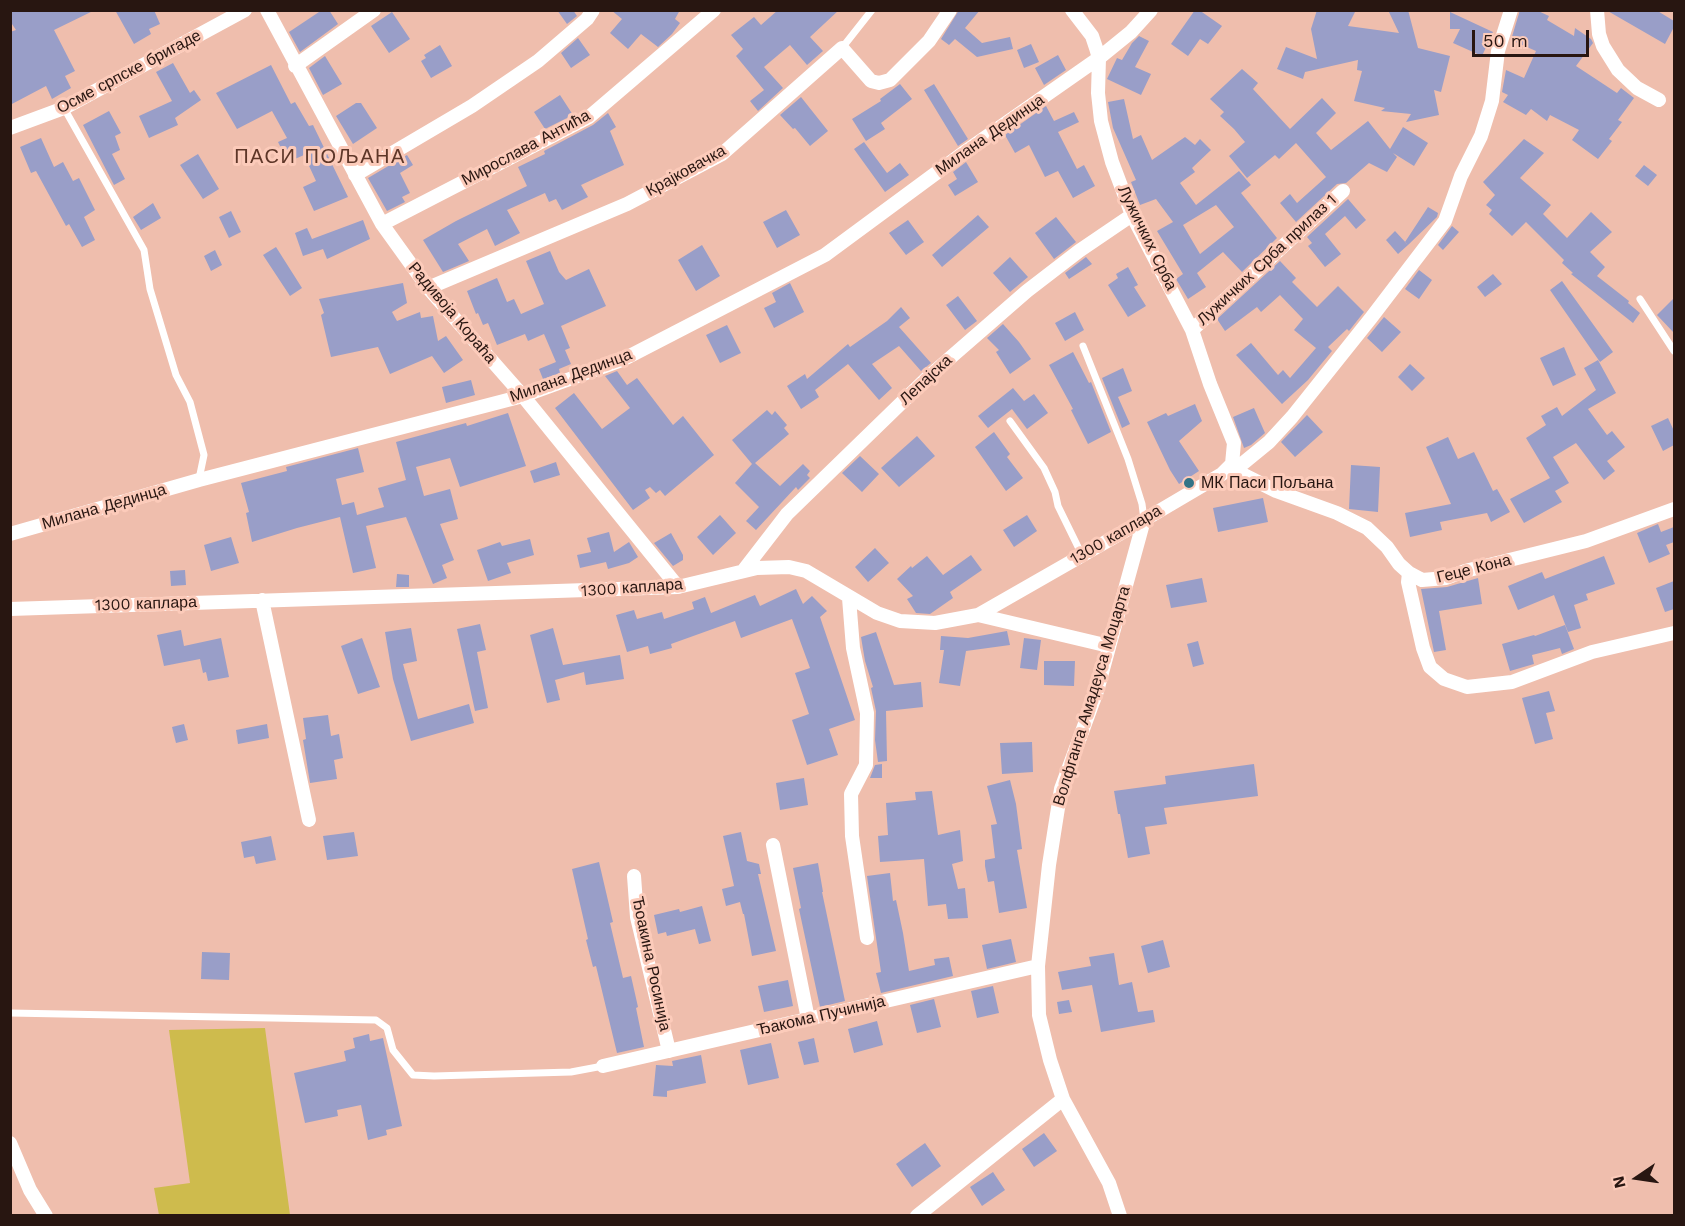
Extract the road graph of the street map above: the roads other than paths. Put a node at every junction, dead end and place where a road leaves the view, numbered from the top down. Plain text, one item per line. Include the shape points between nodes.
1 (245, 10) edge
2 (267, 10) edge
3 (374, 10) edge
4 (593, 10) edge
5 (714, 10) edge
6 (872, 10) edge
7 (950, 10) edge
8 (1072, 10) edge
9 (1152, 10) edge
10 (1511, 10) edge
11 (1596, 10) edge
12 (842, 48) junction
13 (1099, 58) junction
14 (295, 66) junction
15 (1659, 100) dead end
16 (64, 108) junction
17 (10, 128) edge
18 (355, 175) junction
19 (1343, 190) dead end
20 (1132, 215) junction
21 (382, 224) junction
22 (428, 288) junction
23 (1640, 298) dead end
24 (1192, 330) junction
25 (1083, 346) dead end
26 (1674, 351) edge
27 (523, 396) junction
28 (1010, 421) dead end
29 (1234, 466) junction
30 (199, 480) junction
31 (1674, 509) edge
32 (1144, 520) junction
33 (10, 534) edge
34 (1082, 555) junction
35 (743, 571) junction
36 (1409, 573) junction
37 (678, 587) junction
38 (849, 598) junction
39 (262, 600) junction
40 (10, 609) edge
41 (978, 615) junction
42 (1674, 633) edge
43 (1109, 646) junction
44 (309, 820) dead end
45 (773, 844) dead end
46 (633, 876) dead end
47 (867, 938) dead end
48 (1038, 966) junction
49 (10, 1013) edge
50 (808, 1019) junction
51 (669, 1051) junction
52 (603, 1066) joint
53 (1063, 1100) junction
54 (10, 1143) edge
55 (14, 1167) edge
56 (46, 1215) edge
57 (917, 1215) edge
58 (1120, 1215) edge

1 - 16 street, Осме српске бригаде
2 - 14 street, Радивоја Кораћа
3 - 14 street
4 - 18 street via 538,61 472,106
5 - 21 street, Мирослава Антића via 589,117
6 - 12 lane
7 - 12 street via 929,41 890,80 871,81
8 - 13 street, Лужичких Срба via 1092,36
9 - 13 street, Милана Дединца
10 - 29 street, 1300 каплара via 1498,51 1492,101 1445,221 1292,417 1269,442
11 - 15 street via 1599,34 1618,70 1637,88
12 - 22 street, Крајковачка via 722,154 627,204
13 - 20 street, Лужичких Срба via 1098,93 1105,140
13 - 27 street, Милана Дединца via 825,255 622,360
14 - 18 street, Радивоја Кораћа
16 - 17 street, Осме српске бригаде
16 - 30 lane via 144,250 150,289 176,375 190,402 204,455
18 - 21 street, Радивоја Кораћа
19 - 24 street, Лужичких Срба прилаз 1
20 - 24 street, Лужичких Срба
20 - 35 street, Лепајска via 1028,291 927,378 787,514
21 - 22 street, Радивоја Кораћа
22 - 27 street, Радивоја Кораћа
23 - 26 lane
24 - 29 street, Лужичких Срба via 1234,443
25 - 32 lane via 1128,459
27 - 30 street, Милана Дединца
27 - 37 street, Радивоја Кораћа
28 - 34 lane via 1044,468
29 - 32 street, 1300 каплара
29 - 36 street via 1246,477 1367,528
30 - 33 street, Милана Дединца
31 - 36 street, Геце Кона via 1586,542 1446,578 1422,580
32 - 34 street, 1300 каплара
32 - 43 street, Волфганга Амадеуса Моцарта
34 - 41 street, 1300 каплара
35 - 37 street, 1300 каплара
35 - 38 street, 1300 каплара via 789,567 806,571
36 - 42 street via 1430,667 1444,679 1467,687 1512,682 1592,652
37 - 39 street, 1300 каплара
38 - 41 street, 1300 каплара via 900,621 917,623
38 - 47 street via 853,648 867,713 866,765 851,794 852,836
39 - 40 street, 1300 каплара
39 - 44 street
41 - 43 street
43 - 48 street, Волфганга Амадеуса Моцарта via 1061,789
45 - 50 street
46 - 51 street, Ђоакина Росинија via 638,917
48 - 50 street, Ђакома Пучинија
48 - 53 street, Волфганга Амадеуса Моцарта via 1039,1015
49 - 52 lane via 376,1020 387,1028 393,1050 413,1075 571,1072
50 - 51 street, Ђакома Пучинија
51 - 52 street, Ђакома Пучинија
53 - 57 street
53 - 58 street, Волфганга Амадеуса Моцарта via 1109,1183
54 - 55 street
55 - 56 street

